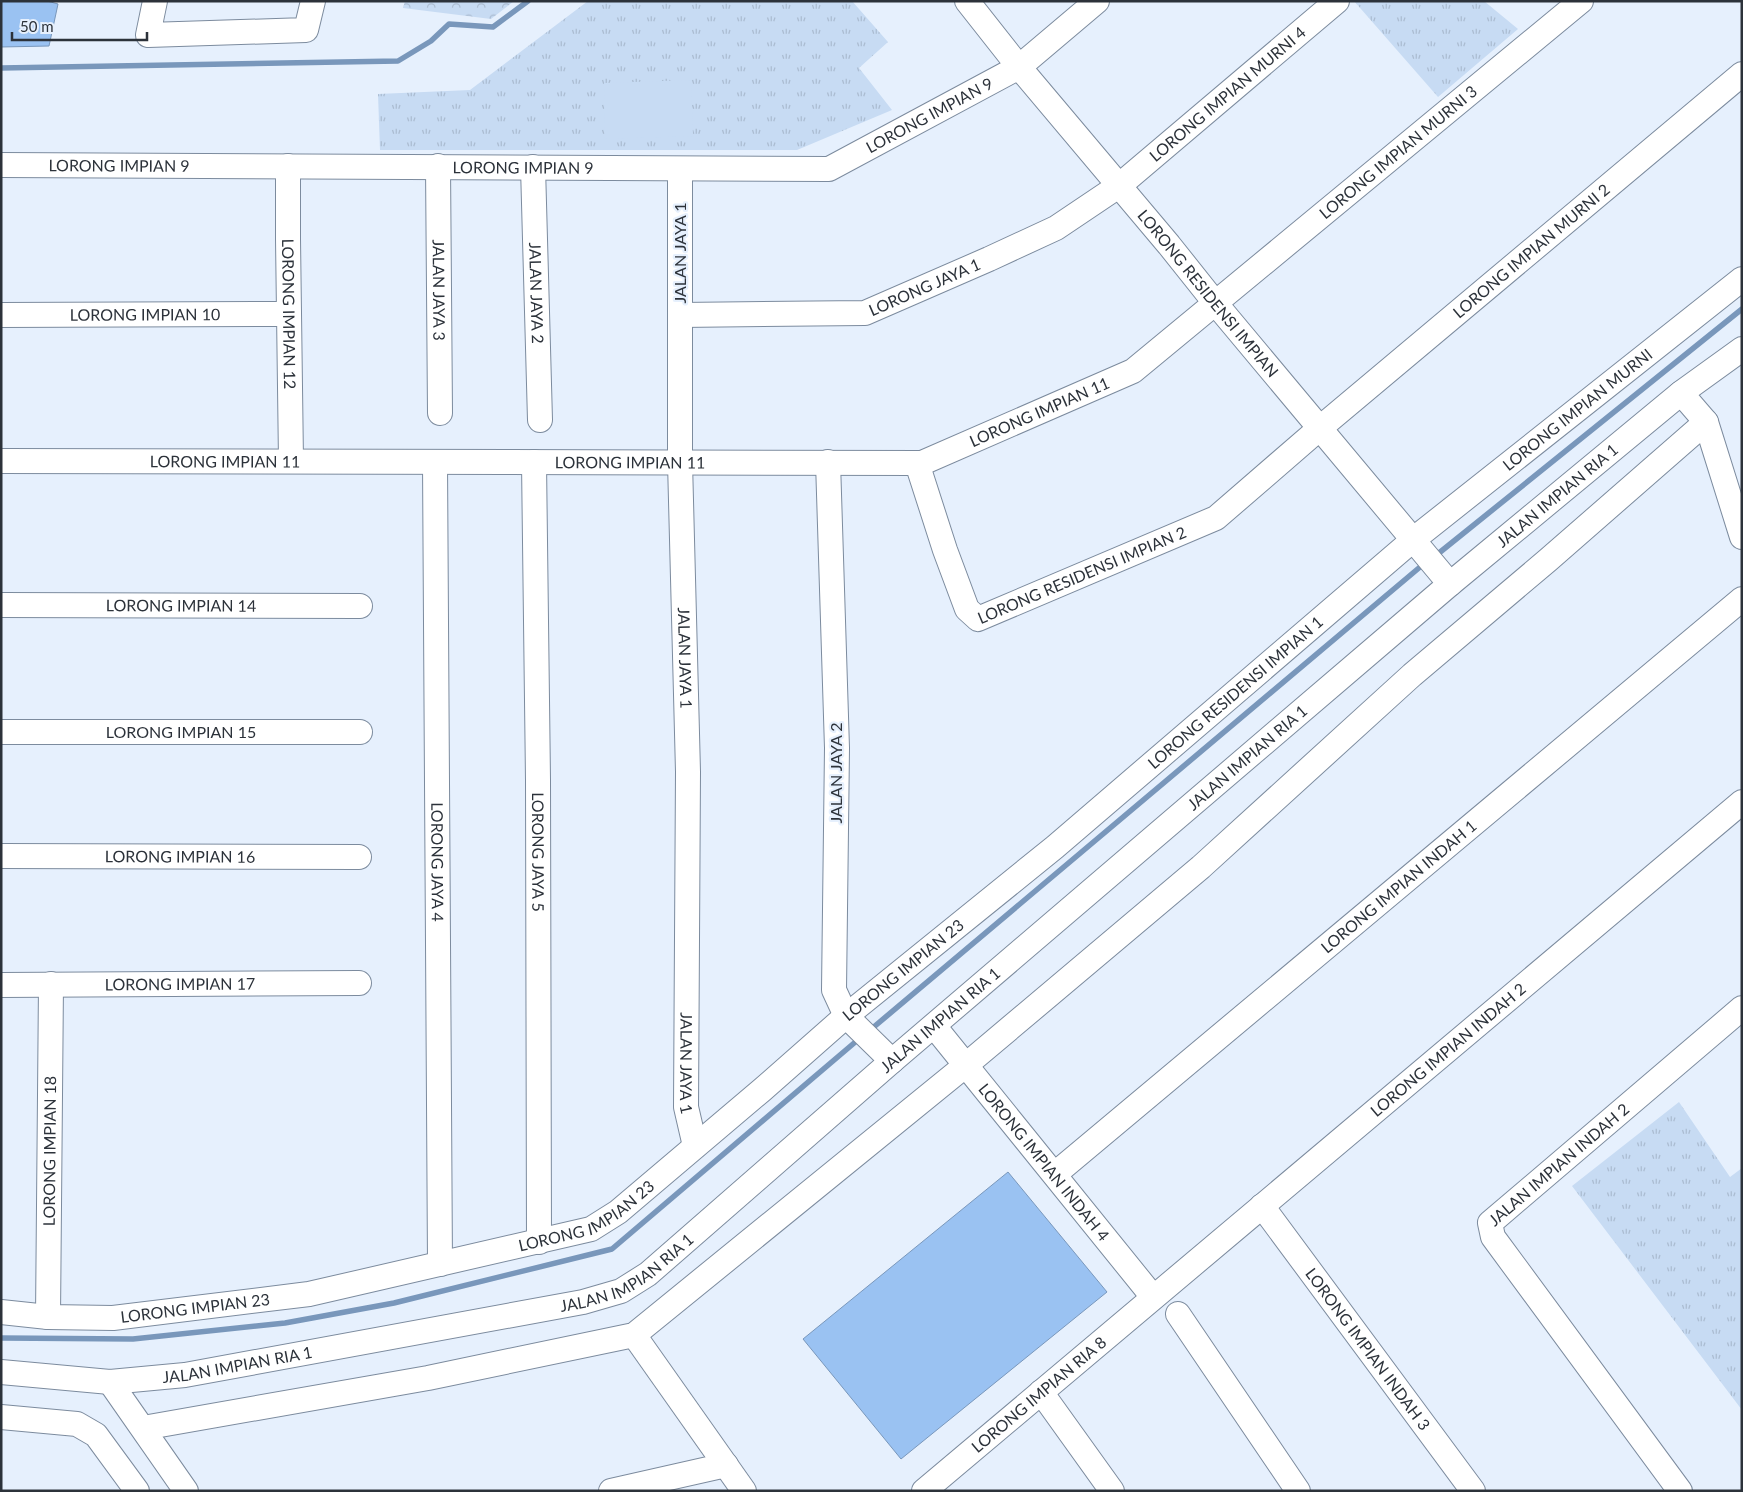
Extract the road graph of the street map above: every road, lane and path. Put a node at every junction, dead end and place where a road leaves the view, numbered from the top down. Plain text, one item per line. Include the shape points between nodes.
1 (155, 1) edge
2 (313, 1) edge
3 (967, 1) edge
4 (1097, 1) edge
5 (1337, 1) edge
6 (1581, 1) edge
7 (1019, 67) junction
8 (1742, 74) edge
9 (1, 165) edge
10 (288, 166) junction
11 (438, 166) junction
12 (534, 167) junction
13 (680, 169) junction
14 (1120, 185) junction
15 (1742, 279) edge
16 (1216, 304) junction
17 (289, 314) junction
18 (1, 315) edge
19 (680, 315) junction
20 (1742, 349) edge
21 (1681, 393) junction
22 (440, 413) dead end
23 (540, 420) dead end
24 (1706, 422) junction
25 (1320, 428) junction
26 (1, 461) edge
27 (291, 461) junction
28 (435, 462) junction
29 (534, 462) junction
30 (680, 462) junction
31 (828, 462) junction
32 (918, 463) junction
33 (1742, 537) edge
34 (1418, 544) junction
35 (1444, 576) junction
36 (1742, 599) edge
37 (1, 605) edge
38 (360, 606) dead end
39 (1, 732) edge
40 (360, 732) dead end
41 (1742, 802) edge
42 (1055, 847) joint
43 (1, 856) edge
44 (359, 857) dead end
45 (359, 983) dead end
46 (1, 984) edge
47 (51, 984) junction
48 (1742, 1008) edge
49 (853, 1022) junction
50 (934, 1026) junction
51 (884, 1054) junction
52 (966, 1065) junction
53 (695, 1146) junction
54 (1055, 1174) junction
55 (1262, 1206) junction
56 (538, 1242) junction
57 (440, 1264) junction
58 (1153, 1298) junction
59 (1, 1312) edge
60 (1178, 1314) dead end
61 (48, 1316) junction
62 (634, 1335) junction
63 (1, 1372) edge
64 (110, 1382) junction
65 (1041, 1392) junction
66 (1, 1417) edge
67 (143, 1428) junction
68 (726, 1465) junction
69 (926, 1490) edge
70 (137, 1491) edge
71 (186, 1491) edge
72 (611, 1491) edge
73 (744, 1491) edge
74 (1112, 1491) edge
75 (1298, 1491) edge
76 (1473, 1491) edge
77 (1680, 1491) edge

1 - 2 street via 148,34 306,30
3 - 7 street, LORONG RESIDENSI IMPIAN
4 - 7 street, LORONG IMPIAN 9
5 - 14 street, LORONG IMPIAN MURNI 4
6 - 16 street, LORONG IMPIAN MURNI 3
7 - 13 street, LORONG IMPIAN 9 via 829,169
7 - 14 street, LORONG RESIDENSI IMPIAN
8 - 25 street, LORONG IMPIAN MURNI 2
9 - 10 street, LORONG IMPIAN 9
10 - 11 street, LORONG IMPIAN 9
10 - 17 street, LORONG IMPIAN 12
11 - 12 street, LORONG IMPIAN 9
11 - 22 street, JALAN JAYA 3
12 - 13 street, LORONG IMPIAN 9
12 - 23 street, JALAN JAYA 2
13 - 19 street, JALAN JAYA 1
14 - 16 street, LORONG RESIDENSI IMPIAN
14 - 19 street, LORONG JAYA 1 via 1056,228 865,313
15 - 34 street, LORONG IMPIAN MURNI
16 - 25 street, LORONG RESIDENSI IMPIAN
16 - 32 street, LORONG IMPIAN 11 via 1133,371
17 - 18 street, LORONG IMPIAN 10
17 - 27 street, LORONG IMPIAN 12
19 - 30 street, JALAN JAYA 1
20 - 21 street, JALAN IMPIAN RIA 1
21 - 24 street
21 - 35 street, JALAN IMPIAN RIA 1
24 - 33 street
24 - 52 street via 1412,675 1201,867
25 - 32 street, LORONG RESIDENSI IMPIAN 2 via 1216,518 978,619 967,609
25 - 34 street, LORONG RESIDENSI IMPIAN
26 - 27 street, LORONG IMPIAN 11
27 - 28 street, LORONG IMPIAN 11
28 - 29 street, LORONG IMPIAN 11
28 - 57 street, LORONG JAYA 4
29 - 30 street, LORONG IMPIAN 11
29 - 56 street, LORONG JAYA 5
30 - 31 street, LORONG IMPIAN 11
30 - 53 street, JALAN JAYA 1 via 688,772 686,1108
31 - 32 street, LORONG IMPIAN 11
31 - 49 street, JALAN JAYA 2 via 837,748 834,990
34 - 35 street, LORONG RESIDENSI IMPIAN
34 - 42 street, LORONG RESIDENSI IMPIAN 1
35 - 50 street, JALAN IMPIAN RIA 1
36 - 54 street, LORONG IMPIAN INDAH 1
37 - 38 street, LORONG IMPIAN 14
39 - 40 street, LORONG IMPIAN 15
41 - 55 street, LORONG IMPIAN INDAH 2
42 - 49 street, LORONG IMPIAN 23
43 - 44 street, LORONG IMPIAN 16
45 - 47 street, LORONG IMPIAN 17
46 - 47 street, LORONG IMPIAN 17
47 - 61 street, LORONG IMPIAN 18
48 - 77 street, JALAN IMPIAN INDAH 2 via 1490,1223 1494,1237
49 - 51 street, JALAN JAYA 2
49 - 53 street, LORONG IMPIAN 23
50 - 51 street, JALAN IMPIAN RIA 1
50 - 52 street, LORONG IMPIAN INDAH 4
51 - 64 street, JALAN IMPIAN RIA 1 via 648,1274 621,1291 583,1302 185,1375
52 - 54 street, LORONG IMPIAN INDAH 4
52 - 62 street
53 - 56 street, LORONG IMPIAN 23 via 611,1217 590,1229
54 - 58 street, LORONG IMPIAN INDAH 4
55 - 58 street, LORONG IMPIAN INDAH 2
55 - 76 street, LORONG IMPIAN INDAH 3
56 - 57 street, LORONG IMPIAN 23
57 - 61 street, LORONG IMPIAN 23 via 309,1294 113,1318
58 - 65 street, LORONG IMPIAN RIA 8
59 - 61 street, LORONG IMPIAN 23
60 - 75 street
62 - 67 street via 428,1378
62 - 68 street
63 - 64 street, JALAN IMPIAN RIA 1
64 - 67 street
65 - 69 street, LORONG IMPIAN RIA 8
65 - 74 street
66 - 70 street via 77,1424 96,1435
67 - 71 street
68 - 72 street
68 - 73 street

